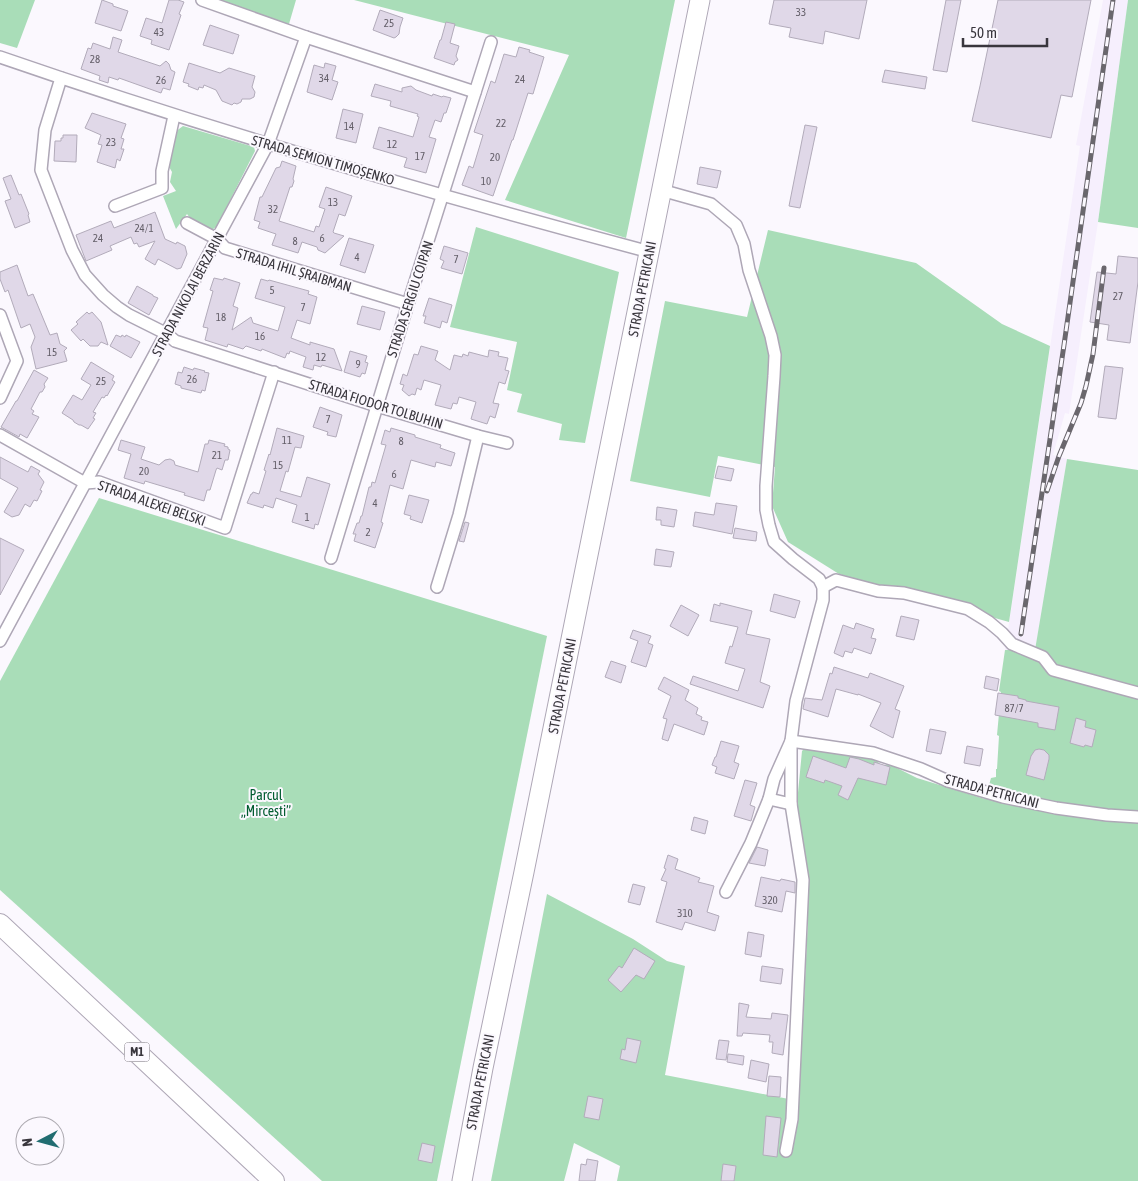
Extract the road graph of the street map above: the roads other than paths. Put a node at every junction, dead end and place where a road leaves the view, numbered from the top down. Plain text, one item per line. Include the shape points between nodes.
1 (202, 0) edge
2 (700, 0) edge
3 (306, 37) junction
4 (491, 42) dead end
5 (0, 57) edge
6 (61, 78) junction
7 (476, 92) junction
8 (174, 116) junction
9 (268, 144) junction
10 (662, 190) junction
11 (443, 195) junction
12 (115, 206) dead end
13 (187, 223) dead end
14 (217, 239) junction
15 (650, 252) junction
16 (408, 304) junction
17 (0, 315) edge
18 (166, 334) junction
19 (274, 372) junction
20 (0, 398) edge
21 (377, 406) junction
22 (0, 435) edge
23 (478, 436) junction
24 (507, 443) dead end
25 (85, 483) junction
26 (331, 558) dead end
27 (437, 587) dead end
28 (823, 588) junction
29 (0, 641) edge
30 (1138, 693) edge
31 (791, 741) junction
32 (769, 799) junction
33 (792, 804) junction
34 (1138, 817) edge
35 (726, 892) dead end
36 (0, 924) edge
37 (786, 1151) dead end
38 (274, 1181) edge
39 (462, 1181) edge

1 - 3 street
2 - 10 main road, STRADA PETRICANI
3 - 7 street
3 - 9 street, STRADA NIKOLAI BERZARIN
4 - 7 street, STRADA SERGIU COIPAN
5 - 6 street, STRADA SEMION TIMOȘENKO
6 - 8 street, STRADA SEMION TIMOȘENKO
6 - 18 street, STRADA FIODOR TOLBUHIN via 44,130 41,170 72,250 85,274 103,295 129,315
7 - 11 street, STRADA SERGIU COIPAN
8 - 9 street, STRADA SEMION TIMOȘENKO
8 - 12 street via 162,171 162,188
9 - 11 street, STRADA SEMION TIMOȘENKO
9 - 14 street, STRADA NIKOLAI BERZARIN
10 - 15 main road, STRADA PETRICANI
10 - 28 street via 711,204 736,225 744,244 775,355 766,486 769,526 774,542 819,579
11 - 15 street, STRADA SEMION TIMOȘENKO
11 - 16 street, STRADA SERGIU COIPAN
13 - 14 street, STRADA IHIL ȘRAIBMAN
14 - 16 street, STRADA IHIL ȘRAIBMAN via 225,248
14 - 18 street, STRADA NIKOLAI BERZARIN
15 - 39 main road, STRADA PETRICANI
16 - 21 street, STRADA SERGIU COIPAN
17 - 20 street via 18,361
18 - 19 street, STRADA FIODOR TOLBUHIN via 175,342
18 - 25 street, STRADA NIKOLAI BERZARIN
19 - 21 street, STRADA FIODOR TOLBUHIN
19 - 25 street, STRADA ALEXEI BELSKI via 225,528 99,482
21 - 23 street, STRADA FIODOR TOLBUHIN
21 - 26 street, STRADA SERGIU COIPAN
22 - 25 street, STRADA ALEXEI BELSKI
23 - 24 street, STRADA FIODOR TOLBUHIN
23 - 27 street
25 - 29 street, STRADA NIKOLAI BERZARIN
28 - 30 street via 836,580 968,609 989,622 1012,644 1043,657 1053,670
28 - 31 street via 823,600 796,701
31 - 32 street
31 - 33 street
31 - 34 street, STRADA PETRICANI via 873,753 1002,797 1056,808
32 - 33 street
32 - 35 street via 751,844
33 - 37 street via 803,880 792,1119
36 - 38 highway, M1

